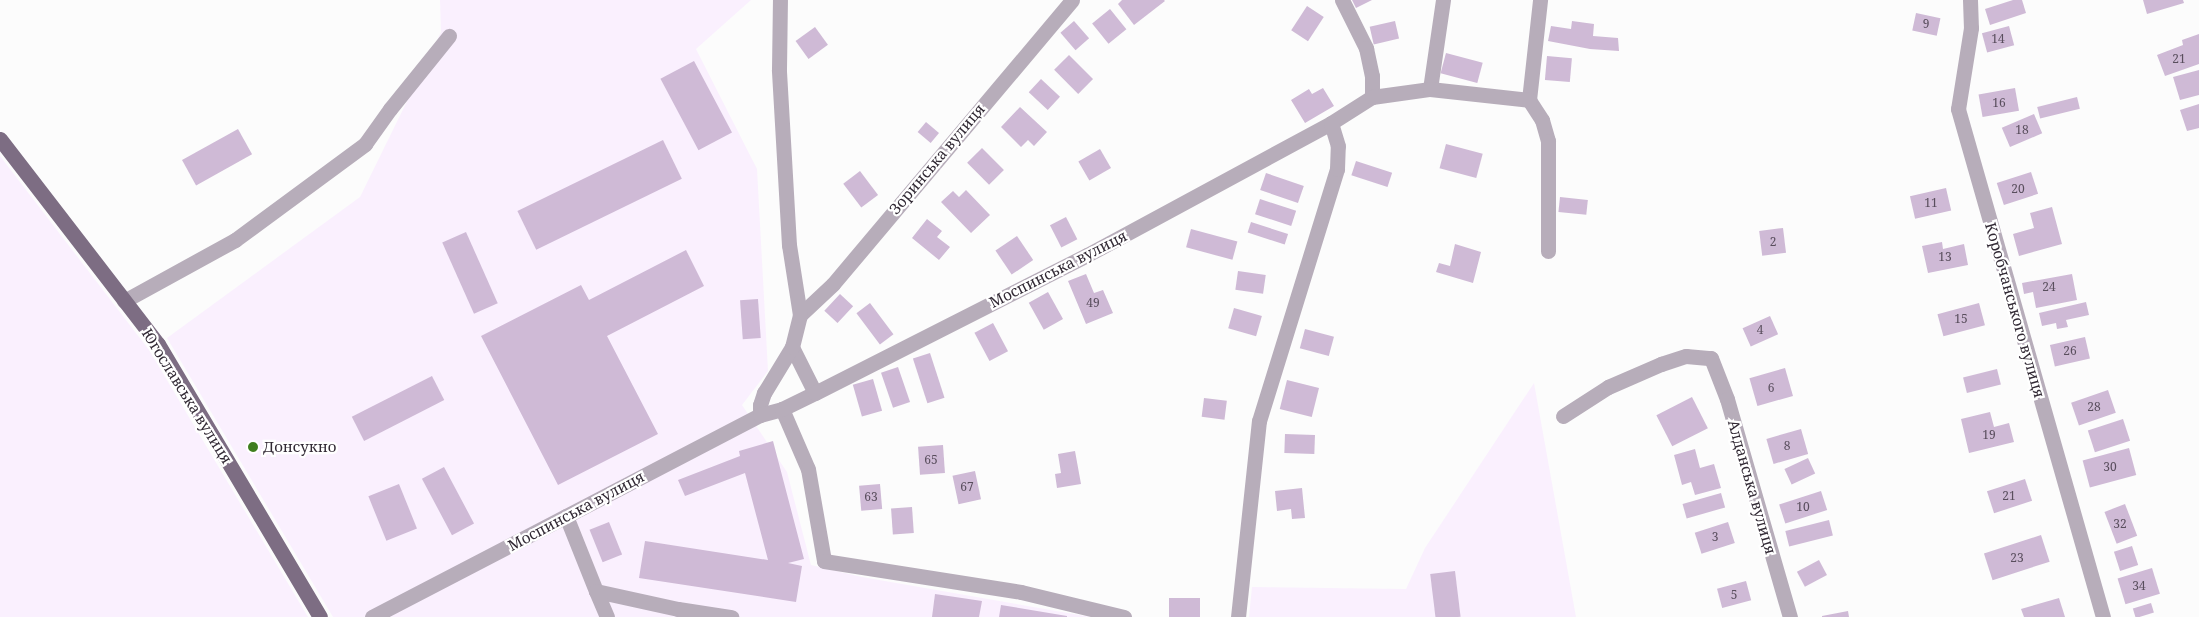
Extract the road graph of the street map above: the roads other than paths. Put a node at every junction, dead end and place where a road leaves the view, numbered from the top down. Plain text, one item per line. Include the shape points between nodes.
1 (780, 0) edge
2 (1072, 0) edge
3 (1342, 0) edge
4 (1443, 0) edge
5 (1540, 0) edge
6 (1970, 0) edge
7 (449, 36) dead end
8 (1430, 89) junction
9 (1372, 97) junction
10 (1529, 100) junction
11 (1331, 123) junction
12 (0, 139) edge
13 (1548, 251) dead end
14 (124, 301) junction
15 (800, 315) junction
16 (792, 347) junction
17 (815, 393) junction
18 (782, 409) junction
19 (760, 415) junction
20 (1563, 416) dead end
21 (566, 516) junction
22 (596, 591) junction
23 (320, 617) edge
24 (372, 617) edge
25 (607, 617) edge
26 (732, 617) edge
27 (1124, 617) edge
28 (1238, 617) edge
29 (1790, 617) edge
30 (2103, 617) edge

1 - 15 street via 779,69 788,235
2 - 15 street, Зоринська вулиця via 833,284
3 - 9 street via 1366,48 1372,76
4 - 8 street
5 - 10 street
6 - 30 street, Коробчанського вулиця via 1971,28 1958,109
7 - 14 street via 365,144 235,240
8 - 9 street, Моспинська вулиця
8 - 10 street, Моспинська вулиця
9 - 11 street, Моспинська вулиця
10 - 13 street via 1542,120 1548,140
11 - 17 street, Моспинська вулиця via 1088,255
11 - 28 street via 1338,146 1337,169 1259,421
12 - 14 main road, Югославська вулиця
14 - 23 main road, Югославська вулиця via 158,344
15 - 16 street
16 - 17 street
16 - 19 street via 764,393
17 - 18 street, Моспинська вулиця
18 - 19 street, Моспинська вулиця
18 - 27 street via 808,469 824,561 1021,592
19 - 21 street, Моспинська вулиця
20 - 29 street, Алданська вулиця via 1608,387 1661,364 1686,356 1711,358 1727,399
21 - 22 street
21 - 24 street, Моспинська вулиця
22 - 25 street
22 - 26 street

